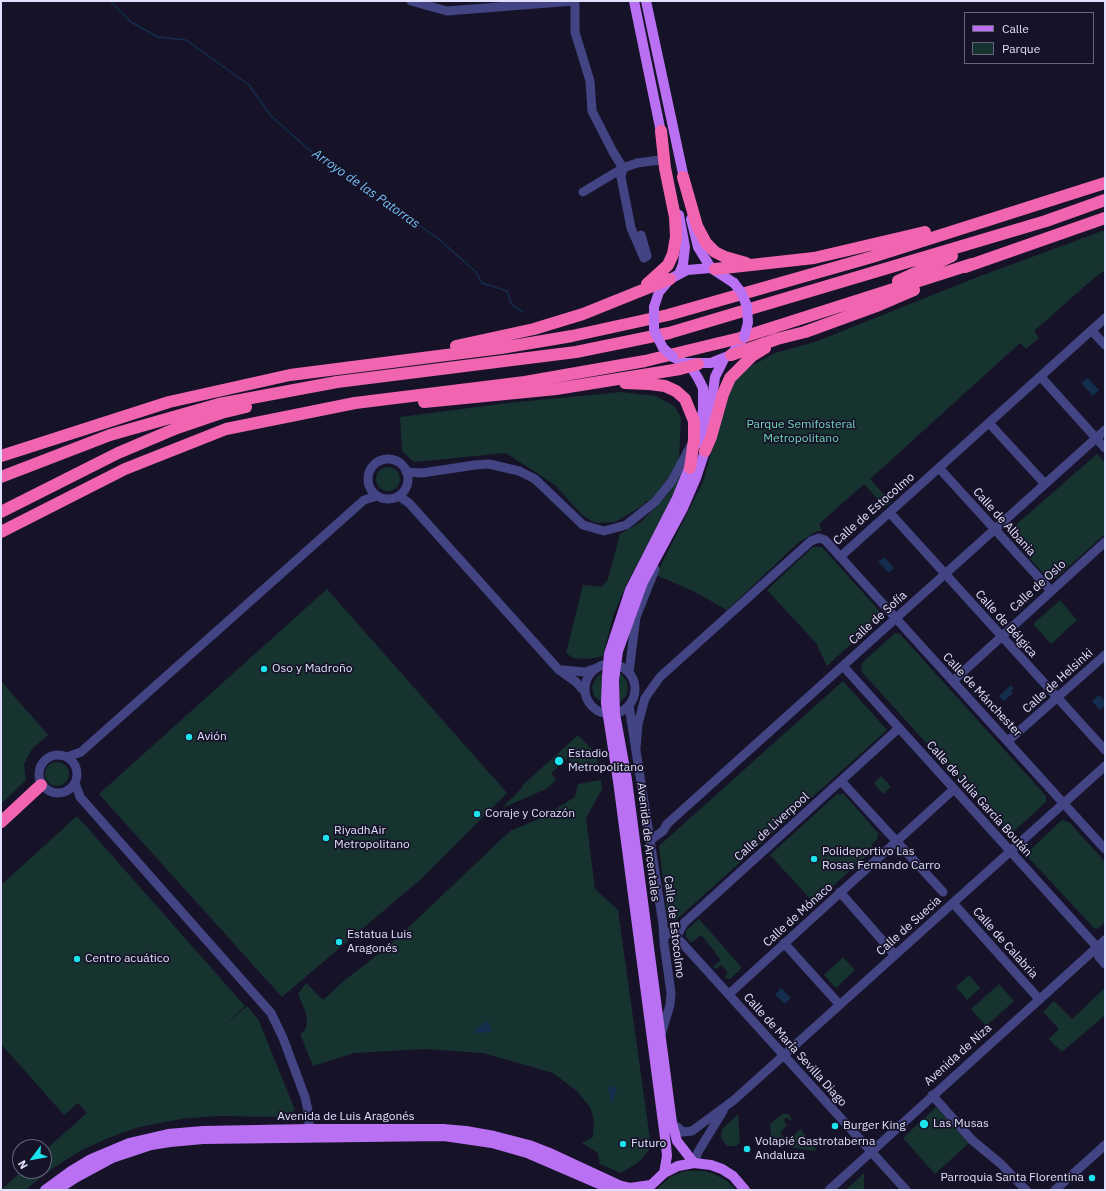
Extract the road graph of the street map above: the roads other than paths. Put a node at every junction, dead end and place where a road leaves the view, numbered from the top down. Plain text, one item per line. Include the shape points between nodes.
1 (411, 1) edge
2 (574, 1) edge
3 (634, 1) edge
4 (646, 1) edge
5 (661, 131) junction
6 (660, 160) dead end
7 (623, 168) junction
8 (684, 177) junction
9 (1105, 183) edge
10 (583, 192) dead end
11 (1105, 200) edge
12 (1011, 212) junction
13 (1105, 218) edge
14 (641, 235) dead end
15 (996, 236) junction
16 (754, 264) junction
17 (972, 264) junction
18 (713, 269) junction
19 (674, 276) junction
20 (635, 293) junction
21 (844, 305) junction
22 (1105, 318) edge
23 (1092, 331) junction
24 (805, 332) junction
25 (1105, 345) edge
26 (417, 357) junction
27 (727, 357) junction
28 (511, 361) junction
29 (688, 366) junction
30 (1041, 377) junction
31 (592, 384) junction
32 (355, 403) junction
33 (989, 423) junction
34 (1105, 430) edge
35 (1096, 438) junction
36 (694, 440) junction
37 (39, 444) junction
38 (1105, 448) edge
39 (705, 451) junction
40 (1, 456) edge
41 (1, 462) edge
42 (690, 468) junction
43 (939, 468) junction
44 (406, 472) junction
45 (1, 477) edge
46 (1045, 484) junction
47 (369, 485) junction
48 (402, 493) junction
49 (377, 496) junction
50 (366, 498) junction
51 (45, 508) junction
52 (683, 508) junction
53 (1, 512) edge
54 (890, 513) junction
55 (1, 525) edge
56 (994, 529) junction
57 (1, 532) edge
58 (1105, 542) edge
59 (840, 557) junction
60 (945, 574) junction
61 (1051, 591) junction
62 (895, 619) junction
63 (1001, 636) junction
64 (1105, 655) edge
65 (612, 664) junction
66 (843, 666) junction
67 (558, 669) junction
68 (594, 669) junction
69 (629, 672) junction
70 (953, 681) junction
71 (585, 692) junction
72 (1057, 697) junction
73 (629, 706) junction
74 (608, 714) junction
75 (899, 728) junction
76 (1008, 741) junction
77 (1102, 747) edge
78 (636, 748) junction
79 (81, 752) junction
80 (66, 757) junction
81 (75, 765) junction
82 (1105, 766) edge
83 (841, 781) junction
84 (75, 783) junction
85 (41, 785) junction
86 (954, 789) junction
87 (66, 792) junction
88 (80, 797) junction
89 (1063, 803) junction
90 (646, 812) junction
91 (1, 822) edge
92 (667, 824) junction
93 (896, 841) junction
94 (650, 842) junction
95 (1105, 849) edge
96 (1010, 851) junction
97 (840, 892) junction
98 (943, 892) dead end
99 (952, 903) junction
100 (664, 931) junction
101 (676, 937) junction
102 (1105, 940) edge
103 (664, 943) junction
104 (784, 943) junction
105 (1097, 947) junction
106 (1105, 952) edge
107 (895, 954) junction
108 (1105, 964) edge
109 (728, 994) junction
110 (1039, 999) junction
111 (839, 1004) junction
112 (660, 1036) junction
113 (784, 1056) junction
114 (932, 1095) junction
115 (729, 1104) junction
116 (672, 1124) junction
117 (309, 1134) junction
118 (1105, 1145) edge
119 (871, 1151) junction
120 (694, 1163) junction
121 (664, 1173) junction
122 (649, 1187) edge
123 (45, 1190) edge
124 (57, 1190) edge
125 (613, 1190) edge
126 (745, 1190) edge
127 (828, 1190) edge
128 (906, 1190) edge
129 (1026, 1190) edge
130 (1055, 1190) edge

1 - 2 street via 447,11
2 - 7 street via 575,32 590,81 592,111 612,152
3 - 5 main road
4 - 8 main road
5 - 19 main road via 685,247 683,264
5 - 20 highway via 675,217 675,246 665,268
6 - 7 street
7 - 10 street
7 - 14 street via 621,177 631,228 644,258 647,256
8 - 16 highway via 697,226 706,243 724,257
8 - 18 main road via 694,235 702,255
9 - 12 highway
11 - 15 highway
12 - 16 highway via 814,258
12 - 26 highway via 668,316 501,348
13 - 17 highway
15 - 21 highway
15 - 28 highway via 669,334 576,352
16 - 18 highway
17 - 21 highway
17 - 24 highway via 879,305
18 - 19 main road via 691,270
18 - 27 main road, bridge via 734,283 748,306 748,323 744,337
19 - 20 highway
19 - 29 main road, bridge via 660,292 654,307 654,330 663,348
20 - 26 highway via 583,314 534,329 446,348
21 - 32 highway via 734,340 639,363 525,382
22 - 23 street, Calle de Estocolmo
23 - 25 street
23 - 30 street, Calle de Estocolmo
24 - 27 highway
24 - 39 highway via 752,356 730,378
26 - 37 highway via 290,375 216,391 169,402
27 - 29 main road
27 - 39 main road, Avenida de Arcentales via 715,377
28 - 45 highway via 337,382 219,404 110,436
28 - 53 highway via 406,380 337,389 221,413 118,453
29 - 31 highway
29 - 42 main road, Avenida de Arcentales via 703,395 700,430
30 - 33 street, Calle de Estocolmo
30 - 35 street
31 - 32 highway via 446,400
31 - 36 highway via 649,384 665,386 676,391 690,408 694,421
32 - 51 highway via 226,429 152,457
33 - 43 street, Calle de Estocolmo
33 - 46 street
34 - 35 street, Calle de Sofía
35 - 38 street
35 - 46 street, Calle de Sofía
36 - 42 highway
36 - 44 street via 664,492 643,513 615,529 594,529 582,525 535,479 502,466 475,465 422,473
37 - 40 highway
37 - 41 highway
39 - 52 main road, Avenida de Arcentales
42 - 65 main road, Avenida de Arcentales via 630,590 613,642
43 - 54 street, Calle de Estocolmo
43 - 56 street, Calle de Albania
44 - 47 street via 393,460 382,461 372,468 368,479
44 - 48 street via 407,484
46 - 56 street, Calle de Sofía
47 - 49 street
47 - 50 street
48 - 49 street via 388,499
48 - 67 street
49 - 50 street
50 - 79 street
51 - 55 highway via 20,515
51 - 57 highway
52 - 65 main road, Avenida de Arcentales via 643,582
52 - 69 street, Avenida de Arcentales via 643,596 633,637
54 - 59 street, Calle de Estocolmo
54 - 60 street, Calle de Bélgica
56 - 60 street, Calle de Sofía
56 - 61 street, Calle de Albania
58 - 61 street, Calle de Oslo
59 - 62 street, Calle de Mánchester
59 - 78 street, Calle de Estocolmo via 825,540 819,538 811,542 664,674 644,698
60 - 62 street, Calle de Sofía
60 - 63 street, Calle de Bélgica
61 - 63 street, Calle de Oslo
62 - 66 street, Calle de Sofía
62 - 70 street, Calle de Mánchester
63 - 70 street, Calle de Oslo
63 - 72 street, Calle de Bélgica
64 - 72 street, Calle de Helsinki
65 - 68 street
65 - 69 street
65 - 74 main road, Avenida de Arcentales via 614,680
66 - 75 street, Calle de Julia García Boután
66 - 92 street, Calle de Sofía
67 - 68 street via 585,672
67 - 71 street
68 - 71 street via 587,680
69 - 73 street via 636,689
70 - 76 street, Calle de Mánchester
71 - 74 street via 591,706
72 - 76 street, Calle de Helsinki
72 - 77 street, Calle de Bélgica
73 - 74 street
73 - 78 street, Calle de Estocolmo
74 - 112 main road, Avenida de Arcentales via 627,780
74 - 121 main road, Avenida de Arcentales via 666,1145
75 - 83 street, Calle de Liverpool
75 - 86 street, Calle de Julia García Boután
76 - 89 street, Calle de Mánchester
78 - 90 street, Calle de Estocolmo
79 - 80 street
79 - 81 street
80 - 81 street
80 - 85 street via 54,755 43,761 38,773
81 - 84 street
82 - 89 street, Calle de Suecia
83 - 93 street
83 - 101 street, Calle de Liverpool via 684,923
84 - 87 street
84 - 88 street
85 - 87 street via 50,792
85 - 91 highway
86 - 93 street, Calle de Mónaco
86 - 96 street, Calle de Julia García Boután
87 - 88 street
88 - 117 street via 270,1013 283,1038 305,1097
89 - 95 street, Calle de Mánchester
89 - 96 street, Calle de Suecia
90 - 92 street via 655,827
90 - 94 street, Calle de Estocolmo
92 - 94 street, Calle de Sofía
93 - 97 street, Calle de Mónaco
93 - 98 street
94 - 100 street, Calle de Estocolmo
96 - 99 street, Calle de Suecia
96 - 105 street, Calle de Julia García Boután
97 - 104 street, Calle de Mónaco
97 - 107 street
99 - 107 street, Calle de Suecia
99 - 110 street, Calle de Calabria
100 - 101 street, Calle de María Sevilla Diago
100 - 103 street, Calle de Estocolmo
101 - 103 street via 667,939
101 - 109 street, Calle de María Sevilla Diago
102 - 105 street, Avenida de Niza
103 - 112 street, Calle de Estocolmo via 671,997 669,1012
104 - 109 street, Calle de Mónaco
104 - 111 street
105 - 106 street, Calle de Julia García Boután
105 - 108 street, Calle de Julia García Boután via 1099,957
105 - 110 street, Avenida de Niza
107 - 111 street, Calle de Suecia
109 - 113 street, Calle de María Sevilla Diago
110 - 114 street, Avenida de Niza
111 - 113 street, Calle de Suecia
112 - 116 main road, Avenida de Arcentales
113 - 115 street, Calle de Suecia
113 - 119 street, Calle de María Sevilla Diago
114 - 119 street, Avenida de Niza
114 - 129 street via 972,1140 1001,1164
115 - 116 street, Calle de Suecia via 692,1132 683,1132
115 - 120 street, Calle de Suecia via 716,1120
116 - 120 main road, Avenida de Arcentales via 677,1141
117 - 122 main road, Avenida de Luis Aragonés via 443,1129 466,1131 494,1136 552,1154 621,1186
117 - 123 main road, Avenida de Luis Aragonés via 202,1131 148,1138 90,1159
117 - 124 main road, Avenida de Luis Aragonés via 203,1139 150,1145 94,1166
117 - 125 main road, Avenida de Luis Aragonés via 466,1138 527,1153
118 - 130 street
119 - 127 street, Avenida de Niza
119 - 128 street, Calle de María Sevilla Diago
120 - 121 main road via 678,1166
120 - 126 main road via 722,1169 733,1176
121 - 122 main road

